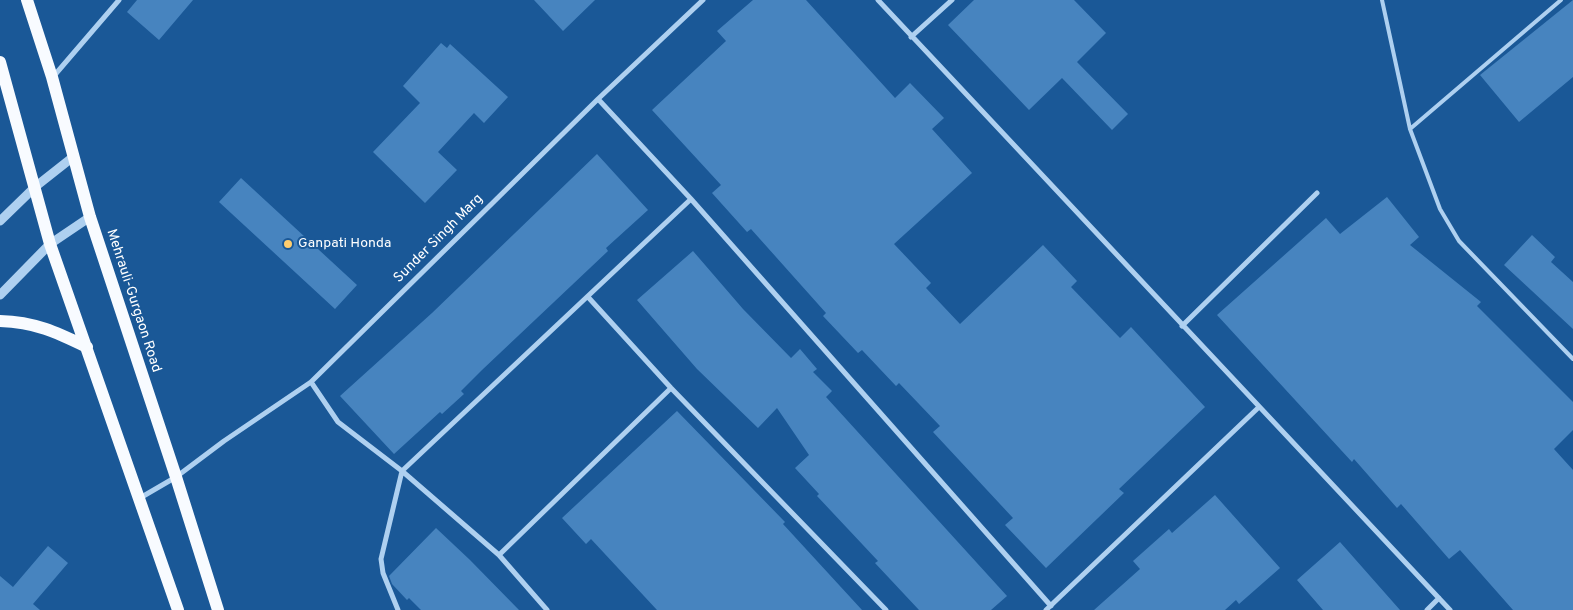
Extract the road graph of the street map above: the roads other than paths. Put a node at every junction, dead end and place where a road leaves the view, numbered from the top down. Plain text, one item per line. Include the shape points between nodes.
1 (27, 0) edge
2 (119, 0) edge
3 (703, 0) edge
4 (878, 0) edge
5 (952, 0) edge
6 (1382, 0) edge
7 (1561, 0) edge
8 (911, 37) junction
9 (0, 62) edge
10 (52, 77) junction
11 (598, 99) junction
12 (1410, 129) junction
13 (73, 157) junction
14 (35, 187) junction
15 (1317, 193) dead end
16 (691, 199) junction
17 (90, 217) junction
18 (0, 221) edge
19 (50, 244) junction
20 (0, 295) edge
21 (588, 297) junction
22 (0, 321) edge
23 (1182, 326) junction
24 (87, 347) junction
25 (1573, 359) edge
26 (310, 382) junction
27 (672, 388) junction
28 (1259, 407) junction
29 (402, 471) junction
30 (176, 478) junction
31 (140, 498) junction
32 (499, 555) junction
33 (1439, 598) junction
34 (1051, 606) junction
35 (178, 610) edge
36 (218, 610) edge
37 (398, 610) edge
38 (547, 610) edge
39 (886, 610) edge
40 (1046, 610) edge
41 (1428, 610) edge
42 (1450, 610) edge

1 - 10 main road, Mehrauli-Gurgaon Road
2 - 10 street
3 - 11 street, Sunder Singh Marg
4 - 8 street
5 - 8 street
6 - 12 lane
7 - 12 lane
8 - 23 street
9 - 14 main road
10 - 13 main road, Mehrauli-Gurgaon Road
11 - 16 street
11 - 26 street, Sunder Singh Marg
12 - 25 lane via 1440,208 1459,241
13 - 14 street
13 - 17 main road, Mehrauli-Gurgaon Road
14 - 18 street
14 - 19 main road
15 - 23 street
16 - 21 street
16 - 34 street
17 - 19 street
17 - 30 main road, Mehrauli-Gurgaon Road
19 - 20 street
19 - 24 main road
21 - 27 street
21 - 29 street
22 - 24 main road via 45,327
23 - 28 street
24 - 31 main road
26 - 29 street via 338,422
26 - 30 street, Sunder Singh Marg
27 - 32 street
27 - 39 street
28 - 33 street
28 - 34 street
29 - 32 street
29 - 37 street via 380,559
30 - 31 street, Sunder Singh Marg
30 - 36 main road, Mehrauli-Gurgaon Road
31 - 35 main road
32 - 38 street
33 - 41 street
33 - 42 street
34 - 40 street

